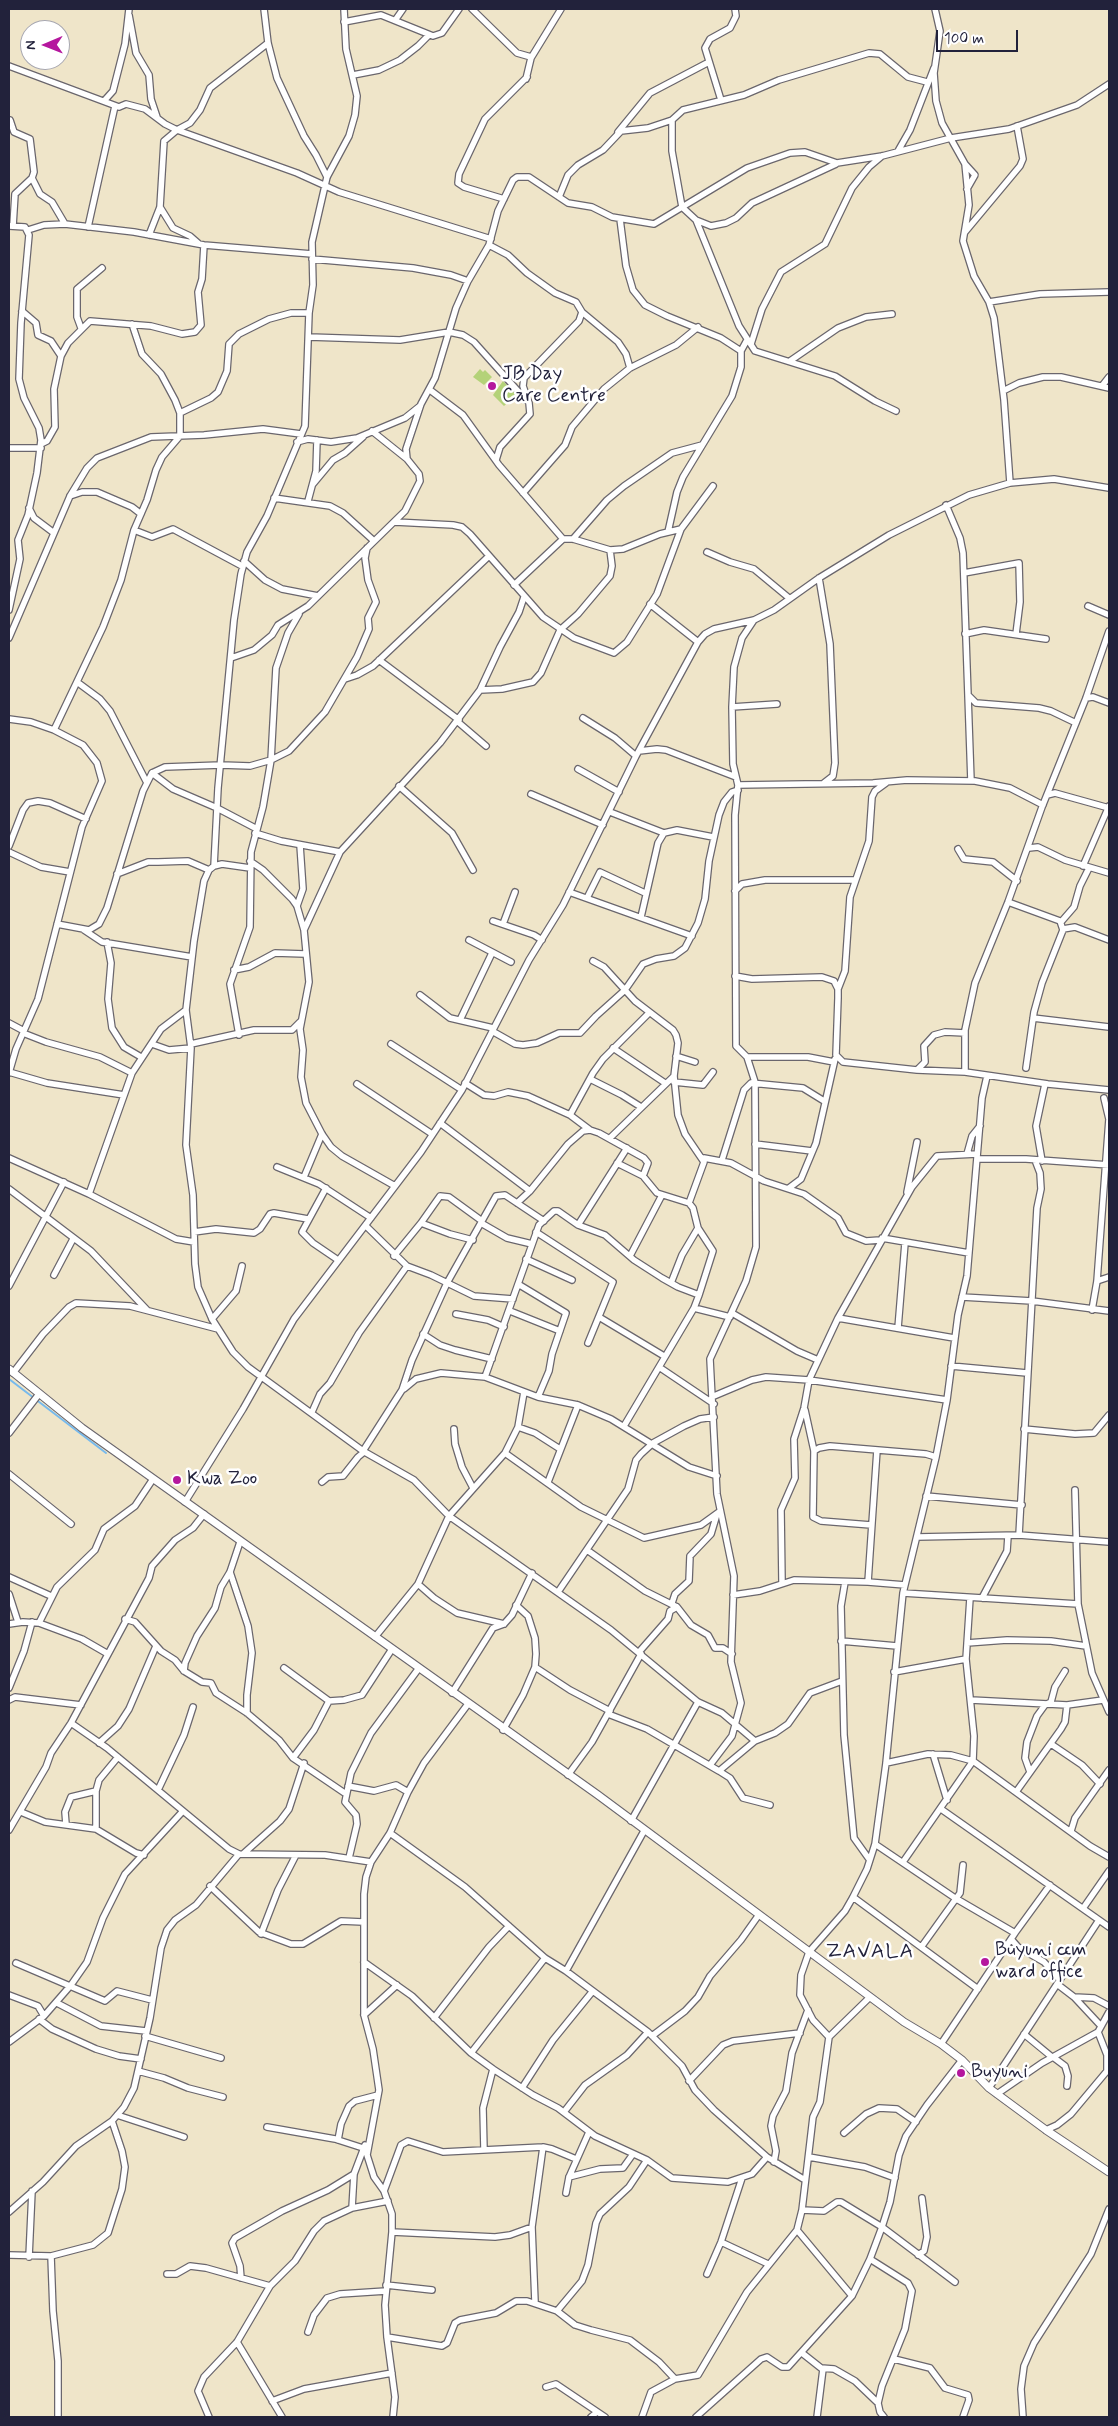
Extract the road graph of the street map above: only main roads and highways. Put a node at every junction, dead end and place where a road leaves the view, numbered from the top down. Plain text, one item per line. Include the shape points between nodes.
1 (11, 1371) edge
2 (1109, 2172) edge

1 - 2 main road via 240,1542 568,1775 904,2022 941,2044 989,2088

